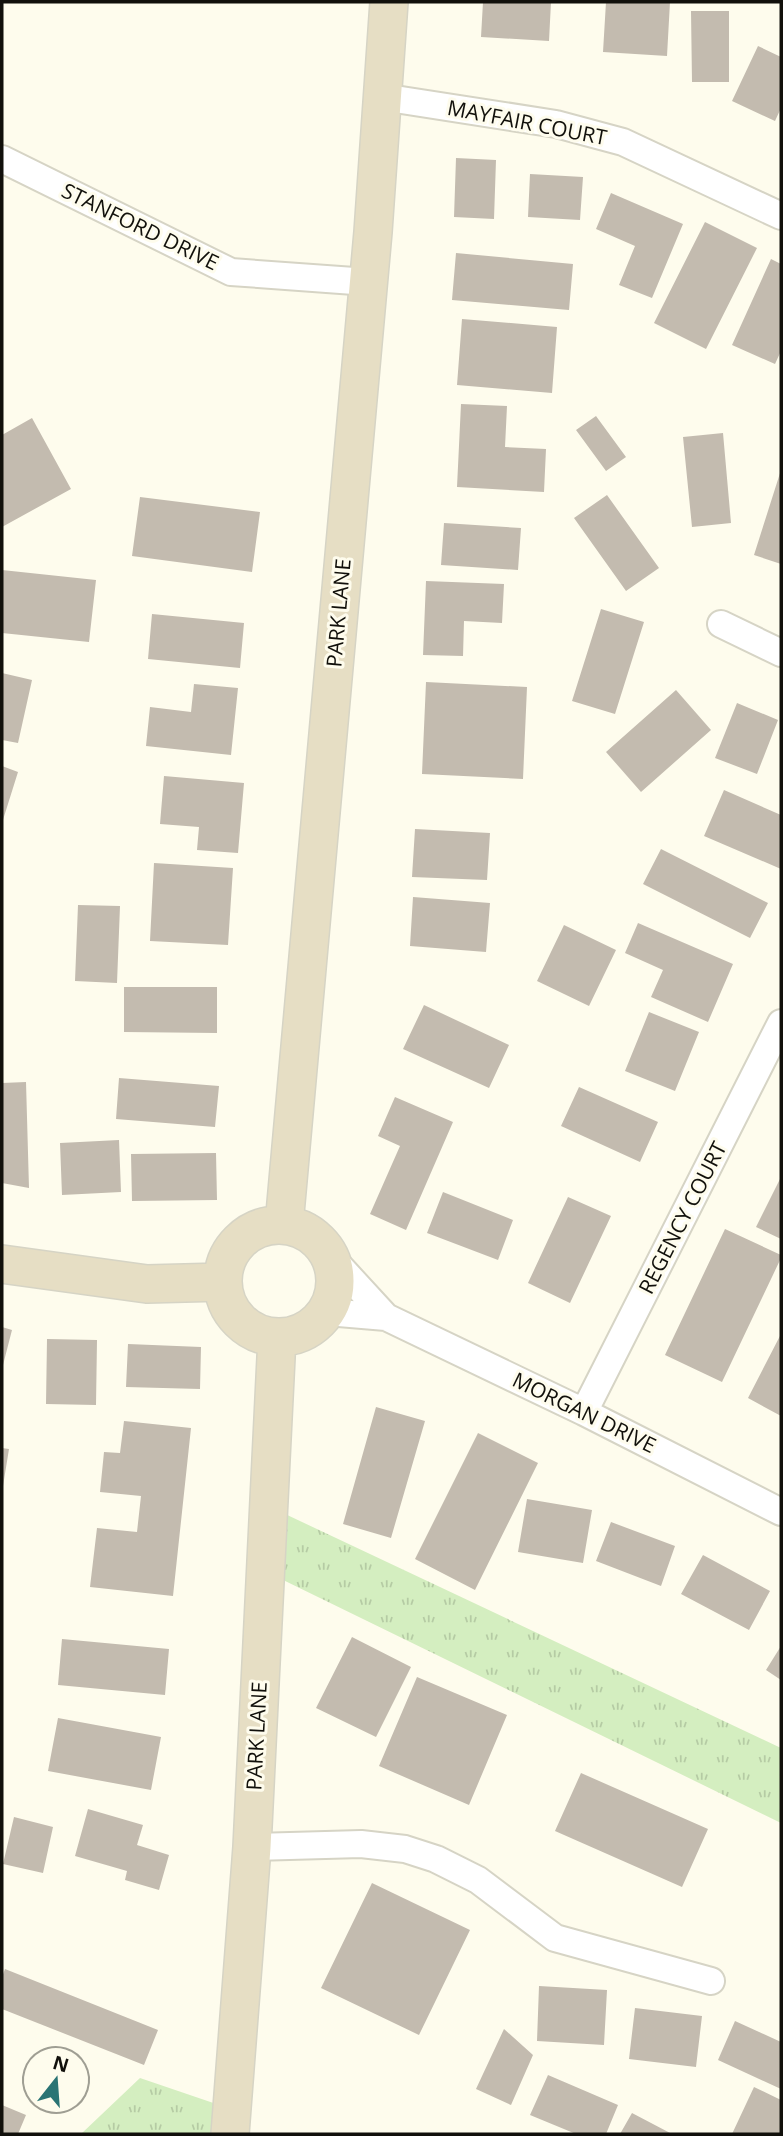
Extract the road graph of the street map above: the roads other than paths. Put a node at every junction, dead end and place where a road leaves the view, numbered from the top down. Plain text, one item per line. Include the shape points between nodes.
1 (389, 2) edge
2 (382, 97) junction
3 (2, 159) edge
4 (781, 216) edge
5 (368, 282) junction
6 (721, 624) dead end
7 (781, 653) edge
8 (781, 1023) edge
9 (284, 1225) junction
10 (330, 1256) junction
11 (2, 1264) edge
12 (223, 1282) junction
13 (327, 1311) junction
14 (386, 1317) junction
15 (277, 1337) junction
16 (584, 1412) junction
17 (781, 1512) edge
18 (252, 1847) junction
19 (711, 1981) dead end
20 (230, 2134) edge

1 - 2 street, PARK LANE
2 - 4 street, MAYFAIR COURT via 556,124 623,142
2 - 5 street, PARK LANE
3 - 5 street, STANFORD DRIVE via 231,272
5 - 9 street, PARK LANE
6 - 7 street
8 - 16 street, REGENCY COURT
9 - 10 street via 303,1229
9 - 12 street via 265,1226 241,1240 225,1263
10 - 13 street via 335,1284
10 - 14 street, MORGAN DRIVE
11 - 12 street via 147,1284
12 - 15 street via 225,1299 245,1326
13 - 14 street, MORGAN DRIVE
13 - 15 street via 296,1335
14 - 16 street, MORGAN DRIVE
15 - 18 street, PARK LANE
16 - 17 street, MORGAN DRIVE
18 - 19 street via 361,1844 405,1849 478,1880 555,1938
18 - 20 street, PARK LANE

